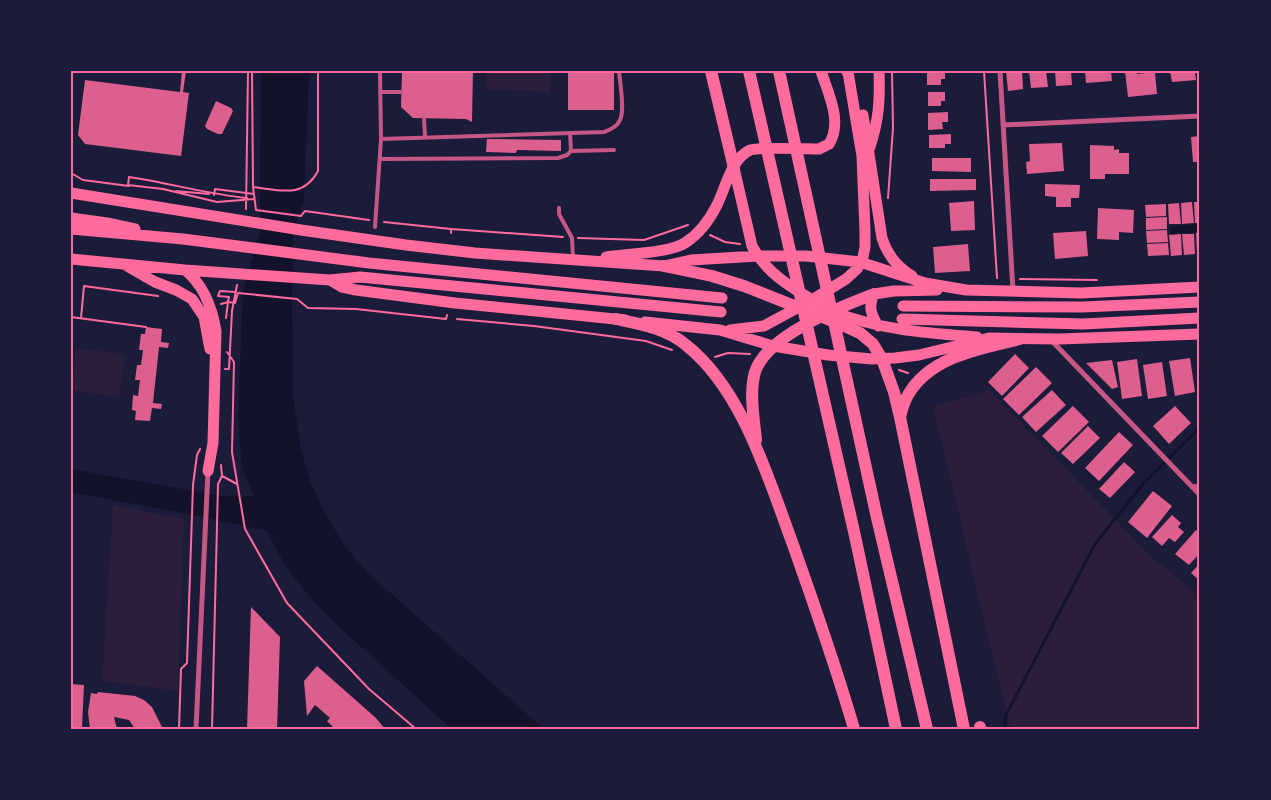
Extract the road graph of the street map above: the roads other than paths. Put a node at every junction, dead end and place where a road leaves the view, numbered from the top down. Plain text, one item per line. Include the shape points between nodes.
1 (380, 71) edge
2 (620, 71) edge
3 (712, 71) edge
4 (749, 71) edge
5 (779, 71) edge
6 (821, 71) edge
7 (879, 71) edge
8 (1000, 71) edge
9 (848, 72) edge
10 (380, 92) junction
11 (402, 92) dead end
12 (1200, 116) edge
13 (424, 118) dead end
14 (1003, 125) junction
15 (570, 133) junction
16 (425, 137) junction
17 (381, 138) junction
18 (614, 150) dead end
19 (570, 151) junction
20 (869, 151) junction
21 (380, 159) junction
22 (734, 168) junction
23 (71, 193) edge
24 (559, 208) dead end
25 (71, 218) edge
26 (375, 227) dead end
27 (71, 229) edge
28 (183, 239) junction
29 (758, 256) junction
30 (71, 259) edge
31 (573, 260) junction
32 (587, 260) junction
33 (860, 262) junction
34 (125, 264) junction
35 (664, 266) junction
36 (185, 270) junction
37 (330, 280) junction
38 (925, 283) junction
39 (1200, 287) edge
40 (966, 290) junction
41 (1013, 291) junction
42 (874, 294) junction
43 (722, 298) dead end
44 (812, 300) junction
45 (1200, 302) edge
46 (903, 306) dead end
47 (798, 308) junction
48 (721, 312) dead end
49 (827, 314) junction
50 (616, 318) junction
51 (1200, 318) edge
52 (902, 319) dead end
53 (878, 326) junction
54 (720, 330) junction
55 (1200, 334) edge
56 (989, 338) junction
57 (1020, 339) junction
58 (1050, 339) junction
59 (773, 346) junction
60 (882, 359) junction
61 (214, 375) junction
62 (900, 417) junction
63 (757, 448) junction
64 (207, 476) joint
65 (1200, 486) edge
66 (1192, 487) junction
67 (1200, 495) edge
68 (196, 729) edge
69 (854, 729) edge
70 (896, 729) edge
71 (927, 729) edge
72 (964, 729) edge

1 - 10 lane
2 - 15 lane via 620,120 604,132
3 - 22 highway
4 - 70 highway
5 - 71 highway
6 - 22 highway via 834,115 835,129 829,144 819,149 751,149
7 - 20 highway via 880,109
8 - 14 street
9 - 20 highway via 855,84
9 - 33 highway via 862,156 865,247
10 - 11 lane
10 - 17 lane
12 - 14 street
13 - 16 lane
14 - 41 street
15 - 16 lane
15 - 19 lane
16 - 17 lane
17 - 21 lane
18 - 19 lane
19 - 21 lane via 568,156 558,158
20 - 38 highway via 884,246 894,262
21 - 26 lane
22 - 29 highway via 752,246
22 - 32 highway via 706,223 686,242 671,248
23 - 31 highway via 301,230 475,253
24 - 31 lane via 572,238
25 - 28 highway
27 - 28 highway
28 - 43 highway via 369,263
29 - 33 highway via 806,256
29 - 35 highway via 691,260
29 - 44 highway via 783,282
30 - 34 highway
31 - 32 highway
32 - 35 highway
33 - 38 highway
33 - 44 highway via 850,276
34 - 36 highway
34 - 61 highway via 192,299 204,317
35 - 47 highway via 712,276
36 - 37 highway
36 - 61 highway via 198,281 213,314 216,331
37 - 48 highway via 360,277
37 - 50 highway via 356,290
38 - 40 highway
39 - 41 highway via 1081,293
40 - 41 highway
40 - 42 highway
42 - 49 highway
42 - 53 highway via 871,313
44 - 47 highway
44 - 49 highway
45 - 46 highway via 1082,308
47 - 49 highway
47 - 54 highway via 764,326
49 - 53 highway
49 - 59 highway
49 - 60 highway via 866,338
50 - 54 highway
50 - 63 highway via 648,325 677,339 701,358 736,408
51 - 52 highway via 1083,324
53 - 56 highway
54 - 59 highway
55 - 58 highway
56 - 57 highway
56 - 60 highway via 926,354
57 - 58 highway
57 - 62 highway via 972,351 932,368 910,391
58 - 66 street
59 - 60 highway
59 - 63 highway via 755,373 752,400
60 - 62 highway
61 - 64 highway via 212,443
62 - 72 highway
63 - 69 highway via 833,658
64 - 68 street
65 - 66 street
66 - 67 street

